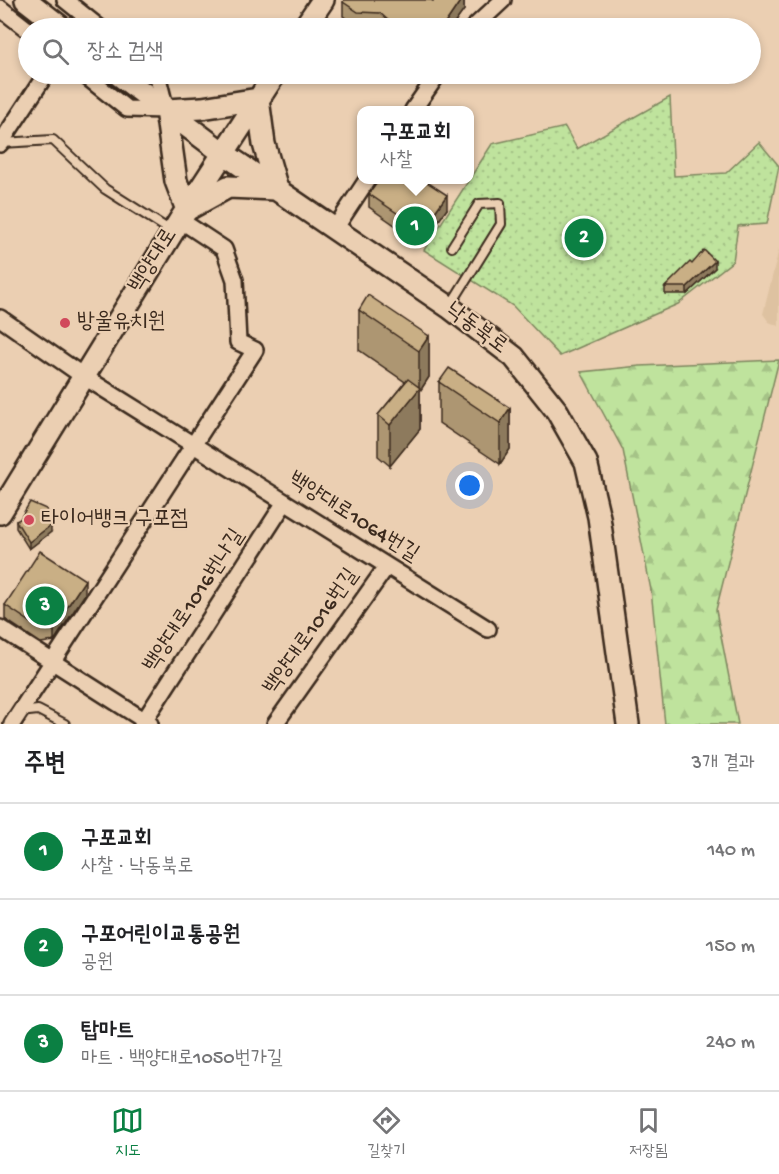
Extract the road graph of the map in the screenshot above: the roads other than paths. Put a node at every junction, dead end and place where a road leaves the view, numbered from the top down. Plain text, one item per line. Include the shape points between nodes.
1 (26, 0) edge
2 (64, 0) edge
3 (323, 0) edge
4 (503, 0) edge
5 (0, 8) edge
6 (49, 18) edge
7 (87, 18) edge
8 (311, 18) edge
9 (484, 18) edge
10 (18, 22) edge
11 (39, 84) edge
12 (95, 84) edge
13 (131, 84) edge
14 (160, 84) edge
15 (268, 84) edge
16 (431, 84) edge
17 (258, 99) junction
18 (416, 106) edge
19 (166, 110) junction
20 (0, 143) edge
21 (223, 153) junction
22 (365, 184) edge
23 (277, 189) junction
24 (180, 221) junction
25 (334, 230) junction
26 (452, 247) dead end
27 (449, 307) junction
28 (0, 318) edge
29 (83, 376) junction
30 (194, 445) junction
31 (285, 502) junction
32 (0, 513) edge
33 (387, 566) junction
34 (0, 628) edge
35 (488, 629) dead end
36 (53, 662) junction
37 (16, 718) edge
38 (146, 723) edge
39 (65, 724) edge
40 (275, 724) edge
41 (628, 724) edge

1 - 6 main road
2 - 7 street
3 - 8 main road
4 - 9 street
5 - 10 street
11 - 20 street
12 - 19 street via 127,110
13 - 19 main road, 낙동북로
14 - 19 street
15 - 17 main road, 백양대로
16 - 18 street
17 - 19 main road
17 - 21 main road, 백양대로
17 - 23 main road via 264,144
19 - 21 main road, 낙동북로
19 - 24 main road
20 - 24 lane via 53,140 105,189
21 - 23 main road, 낙동북로
21 - 24 main road, 백양대로
22 - 25 street
23 - 24 main road via 228,187
23 - 25 main road, 낙동북로
24 - 29 main road, 백양대로
24 - 30 street via 224,249 235,280 238,342 255,350
25 - 27 main road, 낙동북로
26 - 27 lane via 479,204 500,203 501,224
27 - 41 main road, 낙동북로 via 514,357 558,411 586,462 599,517
28 - 29 street, 백양대로1064번길
29 - 30 street, 백양대로1064번길
29 - 32 main road, 백양대로
30 - 31 street, 백양대로1064번길
30 - 36 street
31 - 33 street, 백양대로1064번길
31 - 38 street, 백양대로1016번나길
33 - 35 street, 백양대로1064번길
33 - 40 street, 백양대로1016번길
34 - 36 street
36 - 37 street
36 - 38 street
37 - 39 lane via 38,711

